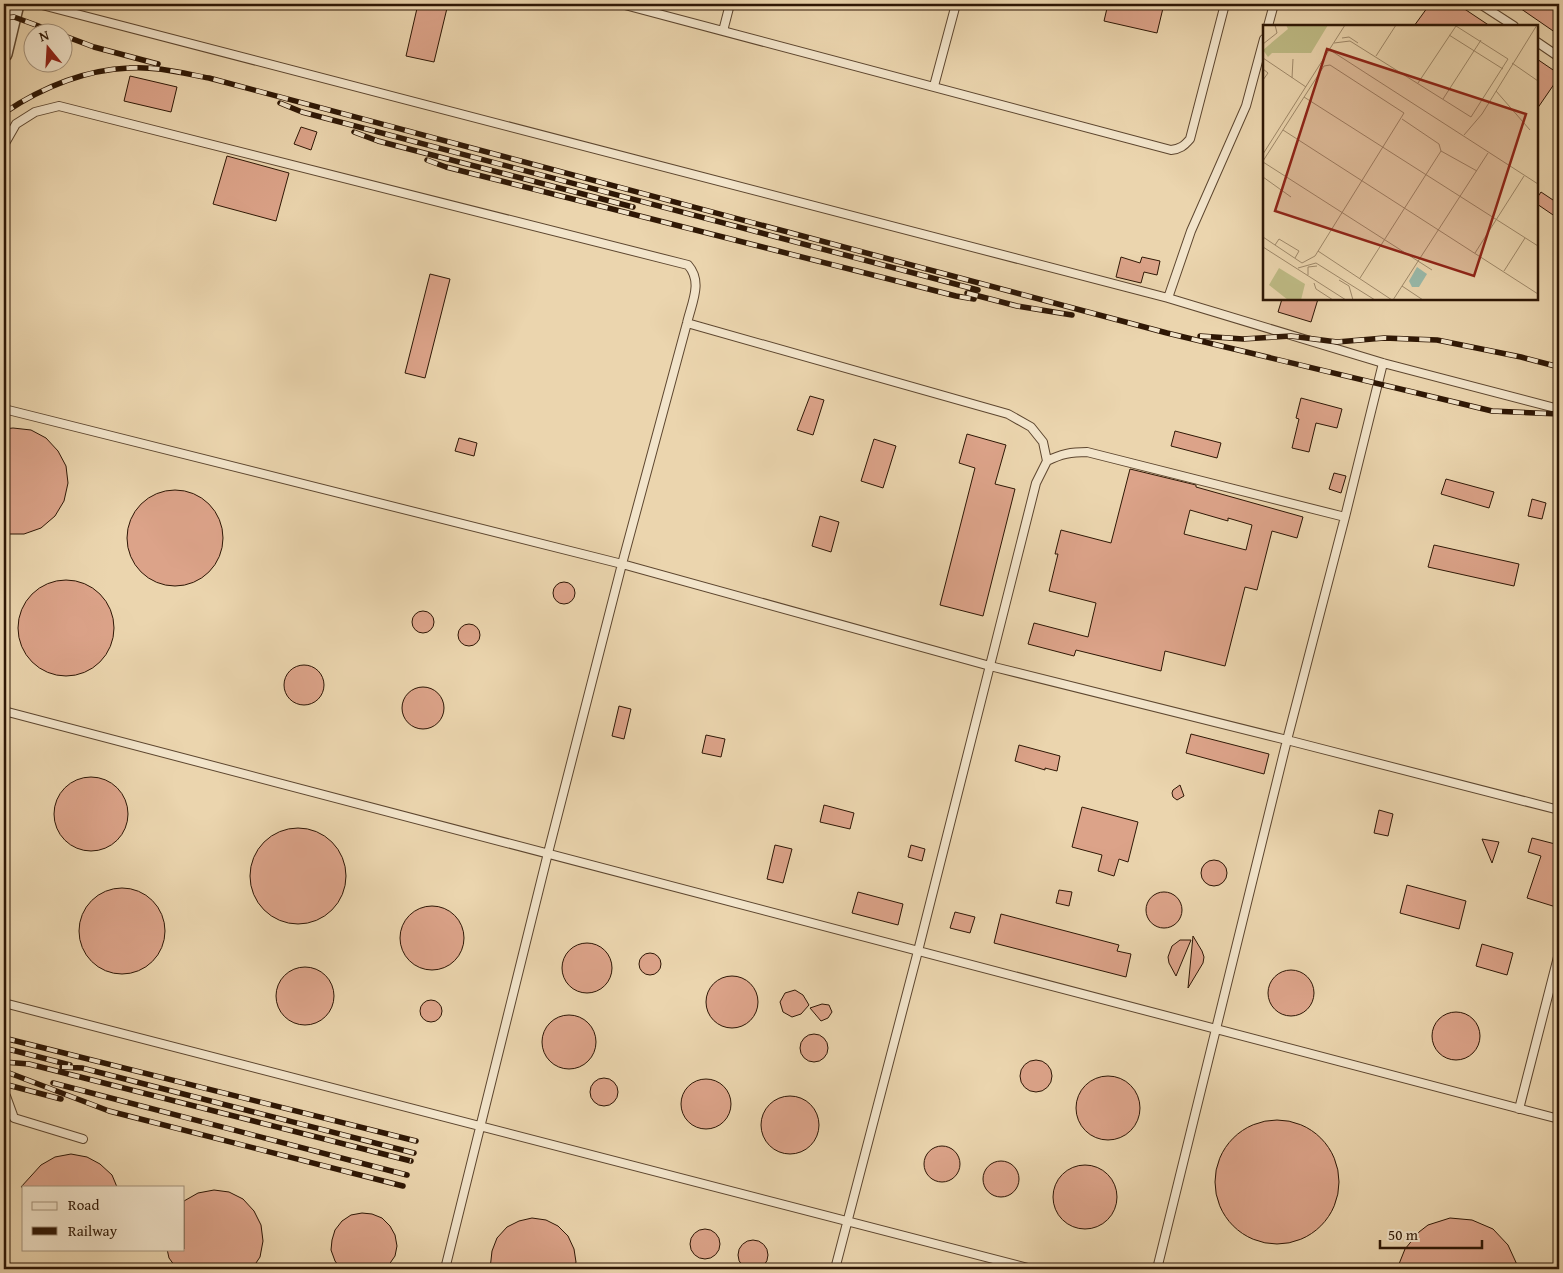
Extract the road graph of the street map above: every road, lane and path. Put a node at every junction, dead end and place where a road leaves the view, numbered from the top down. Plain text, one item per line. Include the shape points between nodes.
1 (16, 4) edge
2 (38, 4) edge
3 (621, 4) edge
4 (730, 4) edge
5 (956, 4) edge
6 (1225, 4) edge
7 (1274, 4) edge
8 (1480, 4) edge
9 (1268, 25) edge
10 (1512, 25) edge
11 (723, 31) junction
12 (1263, 43) edge
13 (1538, 43) edge
14 (4, 54) edge
15 (1559, 57) edge
16 (934, 86) junction
17 (4, 145) edge
18 (1168, 298) junction
19 (687, 322) junction
20 (1383, 363) junction
21 (4, 409) edge
22 (1559, 409) edge
23 (1047, 461) junction
24 (1345, 517) junction
25 (622, 564) junction
26 (990, 666) junction
27 (4, 710) edge
28 (1287, 740) junction
29 (1559, 810) edge
30 (548, 853) junction
31 (918, 951) junction
32 (1559, 953) edge
33 (4, 1003) edge
34 (1216, 1029) junction
35 (4, 1095) edge
36 (1518, 1109) junction
37 (1559, 1119) edge
38 (481, 1126) junction
39 (83, 1138) dead end
40 (848, 1221) junction
41 (445, 1269) edge
42 (835, 1269) edge
43 (1032, 1269) edge
44 (1158, 1269) edge

1 - 14 street
2 - 18 lane
3 - 11 lane
4 - 11 lane
5 - 16 lane
6 - 16 lane via 1190,139 1178,149 1164,149
7 - 9 lane
8 - 10 lane
11 - 16 lane
12 - 18 lane via 1246,106 1191,230
13 - 15 lane
17 - 19 lane via 16,124 34,112 58,106 688,265 695,273 696,285
18 - 20 lane
19 - 23 lane via 1008,414 1031,427 1044,442
19 - 25 lane
20 - 22 lane
20 - 24 lane
21 - 25 lane
23 - 24 lane via 1061,454 1087,452
23 - 26 lane via 1036,483
24 - 28 lane
25 - 26 lane
25 - 30 lane
26 - 28 lane
26 - 31 lane
27 - 30 lane
28 - 29 lane
28 - 34 lane
30 - 31 lane
30 - 38 lane
31 - 34 lane
31 - 40 lane
32 - 36 lane
33 - 38 lane
34 - 36 lane
34 - 44 lane
35 - 39 lane via 14,1118
36 - 37 lane
38 - 40 lane
38 - 41 lane
40 - 42 lane
40 - 43 lane

